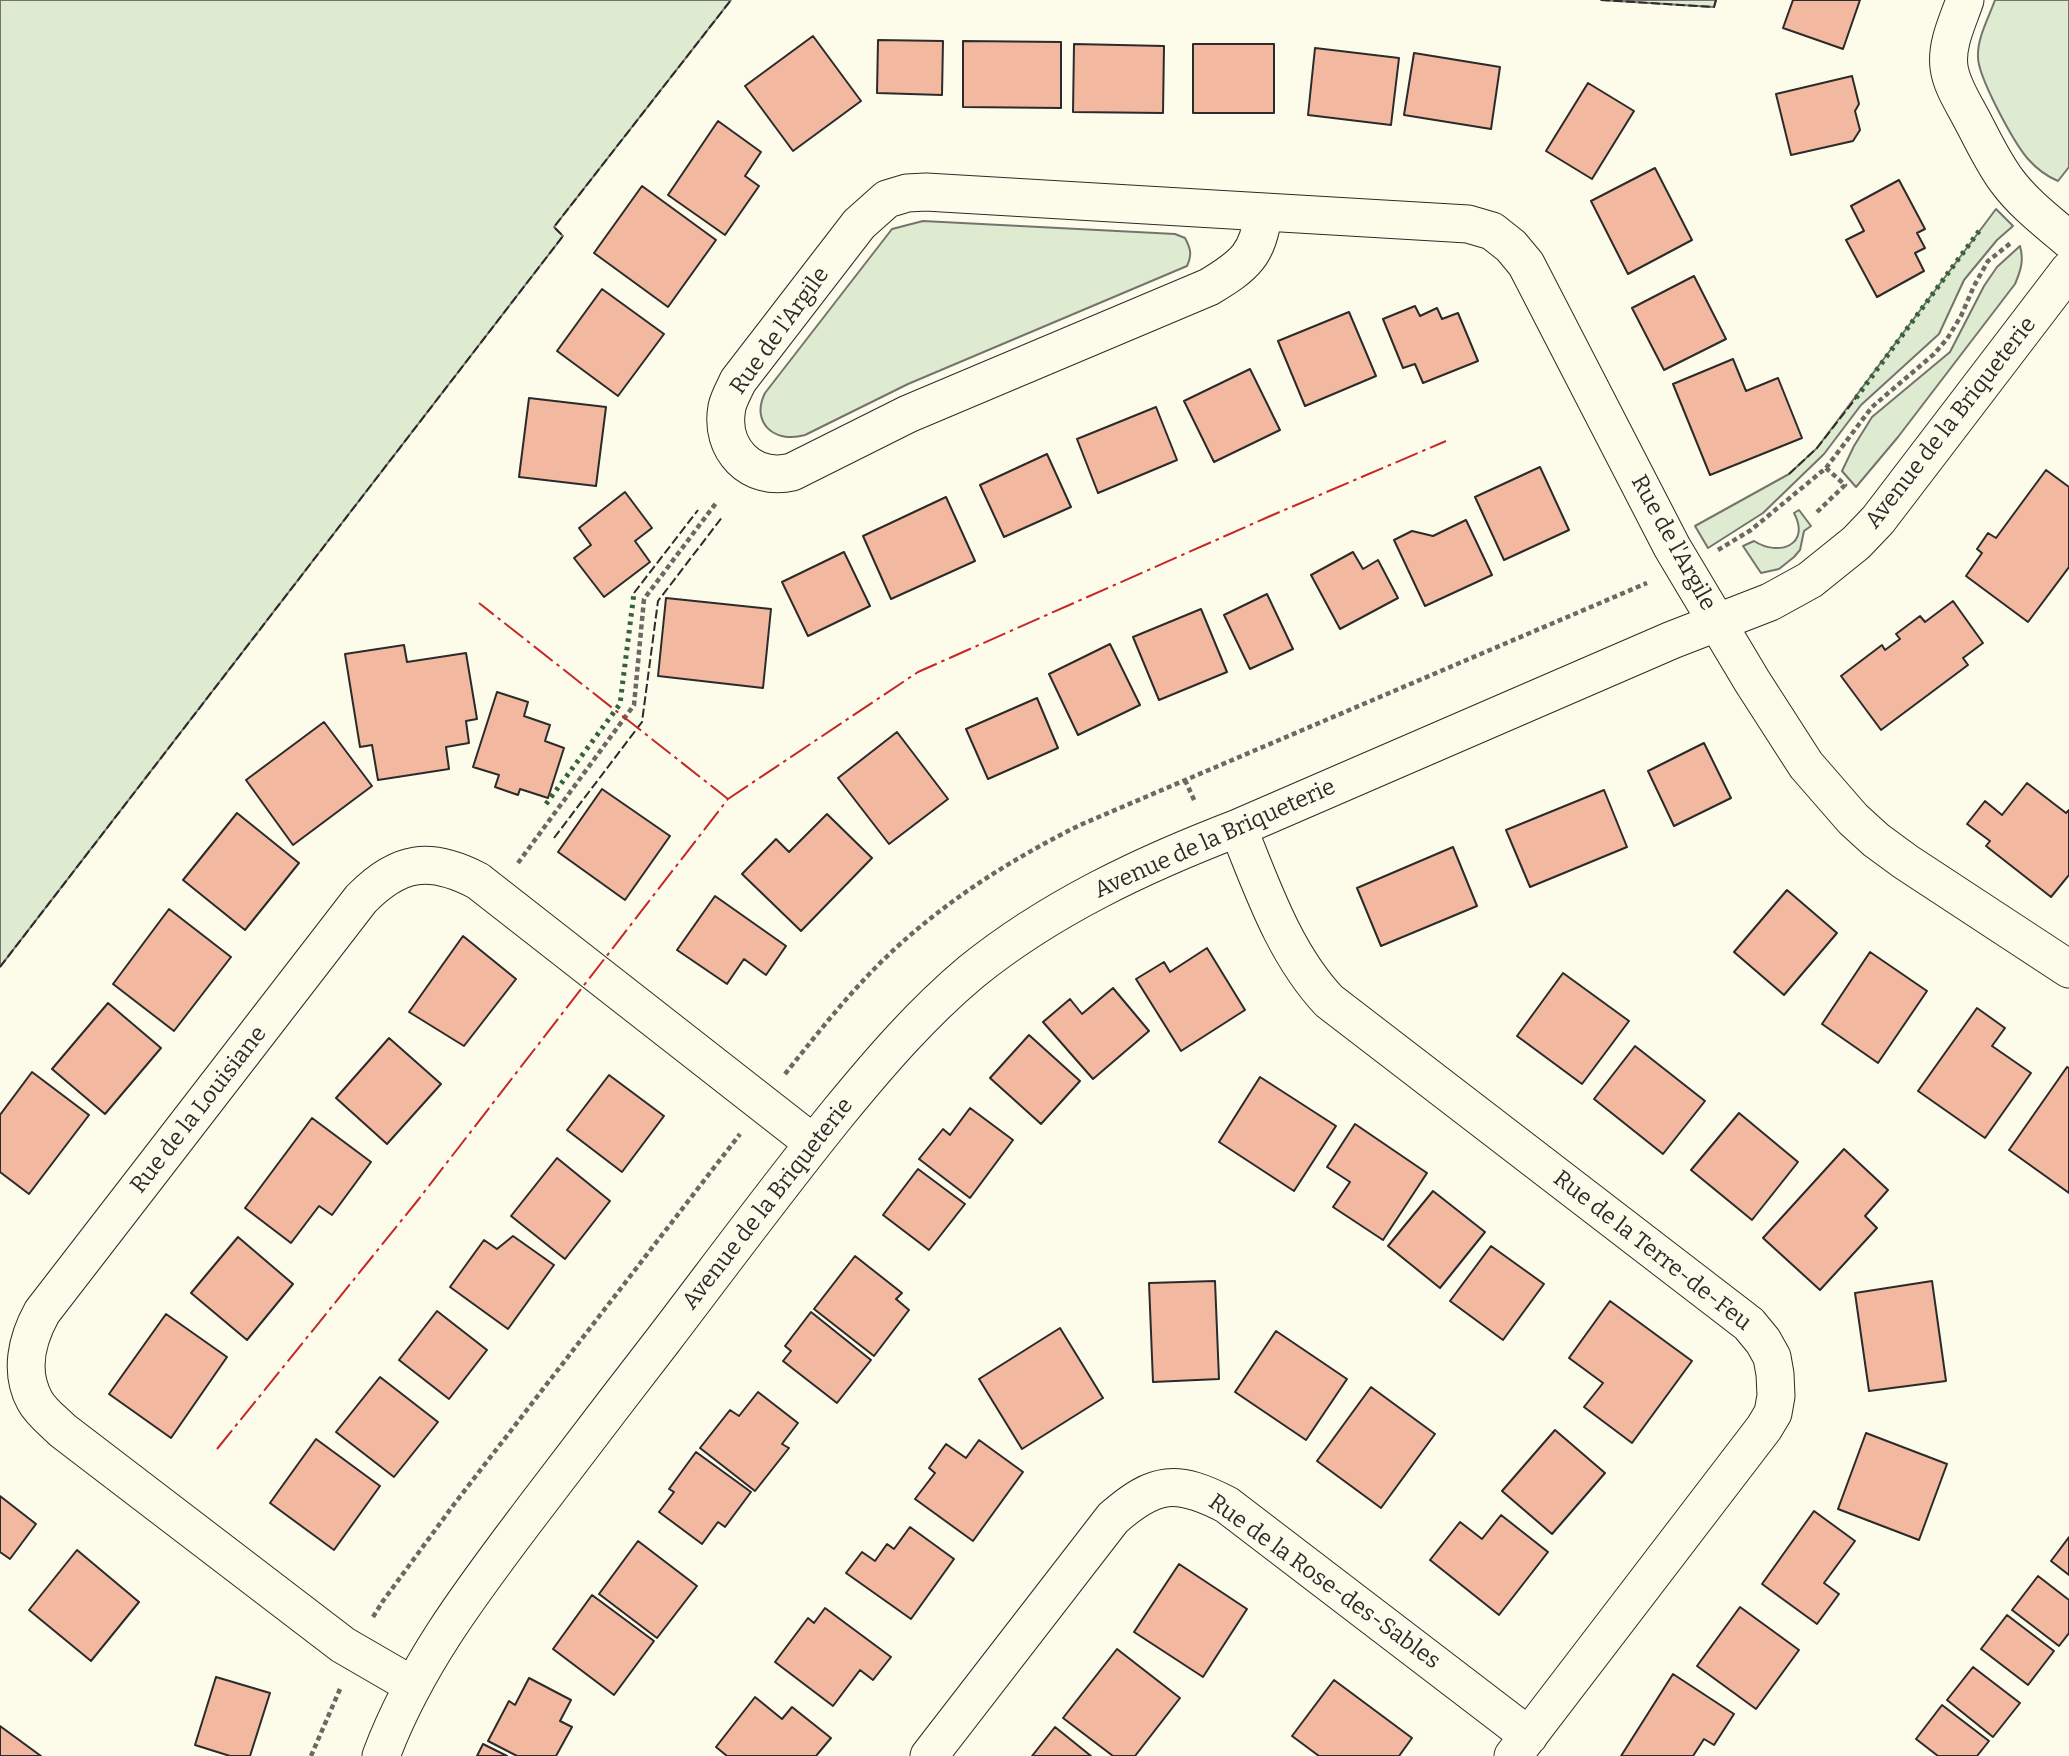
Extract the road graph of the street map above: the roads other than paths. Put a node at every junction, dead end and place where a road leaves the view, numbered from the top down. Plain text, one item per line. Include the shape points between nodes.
1 (1965, 0) edge
2 (1263, 213) junction
3 (2069, 240) edge
4 (2069, 270) edge
5 (1717, 623) junction
6 (1238, 828) junction
7 (2069, 969) edge
8 (813, 1143) junction
9 (412, 1685) junction
10 (1521, 1746) edge
11 (382, 1756) edge
12 (929, 1756) edge

1 - 3 street via 1949,52 1955,87 2009,183
2 - 2 street, Rue de l'Argile via 926,192 887,200 859,224 738,381 727,408 730,443 752,468 765,474 792,472 908,414 1209,287 1248,258 1258,244
2 - 5 street, Rue de l'Argile via 1438,220 1492,231 1511,246 1526,264 1672,547
4 - 5 street, Avenue de la Briqueterie via 1856,543 1792,591
5 - 6 street, Avenue de la Briqueterie
5 - 7 street, Rue de l'Argile via 1806,765 1853,819 1906,862
6 - 8 street, Avenue de la Briqueterie via 1125,876 1037,924 1002,949 910,1029
6 - 10 street, Rue de la Terre-de-Feu via 1287,940 1329,1001 1749,1324 1772,1357 1776,1396 1764,1428
8 - 9 street, Avenue de la Briqueterie via 500,1553
8 - 9 street, Rue de la Louisiane via 478,881 441,866 402,869 361,899 42,1312 28,1345 26,1365 35,1402 47,1415 343,1645
9 - 11 street, Avenue de la Briqueterie
10 - 12 street, Rue de la Rose-des-Sables via 1227,1505 1203,1492 1178,1487 1153,1490 1113,1518

